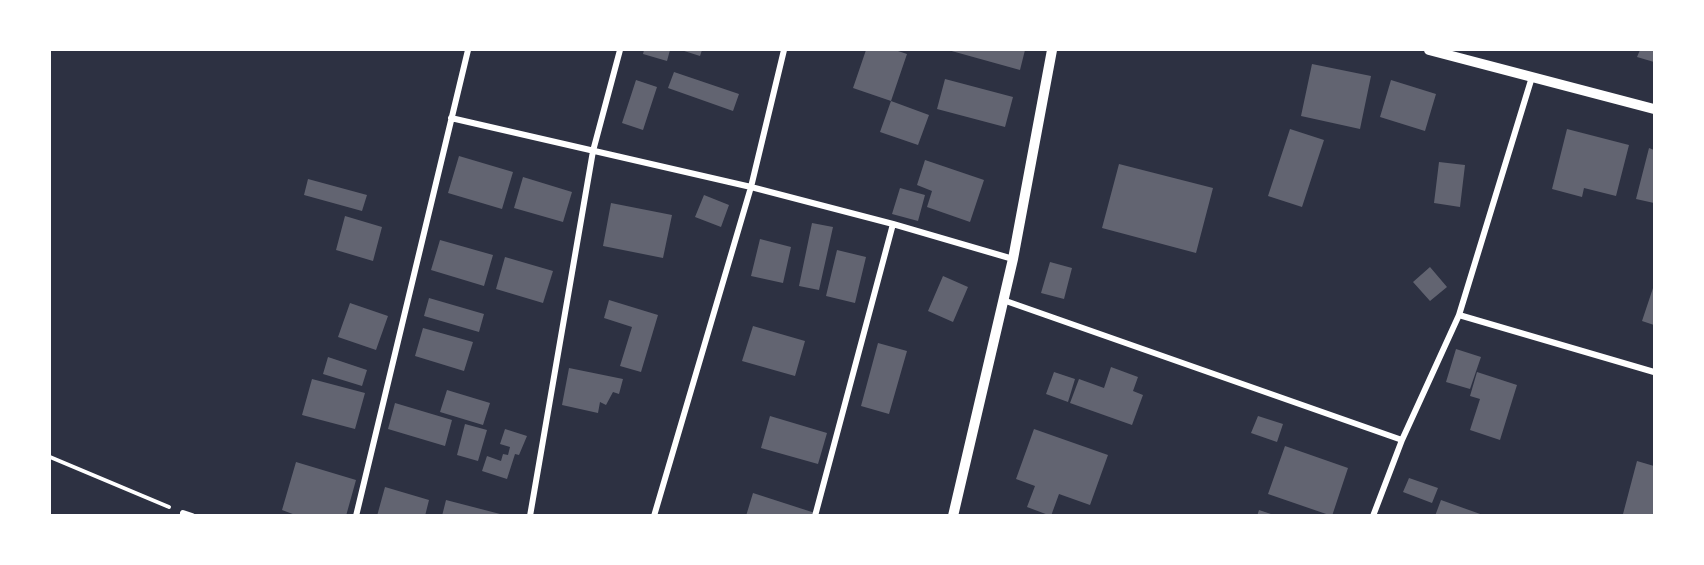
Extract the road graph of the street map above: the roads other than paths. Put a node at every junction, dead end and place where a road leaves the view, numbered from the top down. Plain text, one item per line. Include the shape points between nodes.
1 (468, 50) edge
2 (620, 50) edge
3 (784, 50) edge
4 (1052, 50) edge
5 (1429, 50) edge
6 (1532, 77) junction
7 (1654, 110) edge
8 (451, 118) junction
9 (593, 151) junction
10 (752, 187) junction
11 (893, 224) junction
12 (1013, 259) junction
13 (1002, 300) junction
14 (1459, 315) junction
15 (1654, 372) edge
16 (1402, 440) junction
17 (183, 513) road end
18 (192, 516) edge
19 (356, 516) edge
20 (530, 516) edge
21 (654, 516) edge
22 (815, 516) edge
23 (953, 516) edge
24 (1373, 516) edge

1 - 8 street
2 - 9 street
3 - 10 street
4 - 12 street
5 - 6 street
6 - 7 street
6 - 14 street
8 - 9 street
8 - 19 street
9 - 10 street
9 - 20 street
10 - 11 street
10 - 21 street
11 - 12 street
11 - 22 street
12 - 13 street
13 - 16 street
13 - 23 street
14 - 15 street
14 - 16 street
16 - 24 street
17 - 18 street

